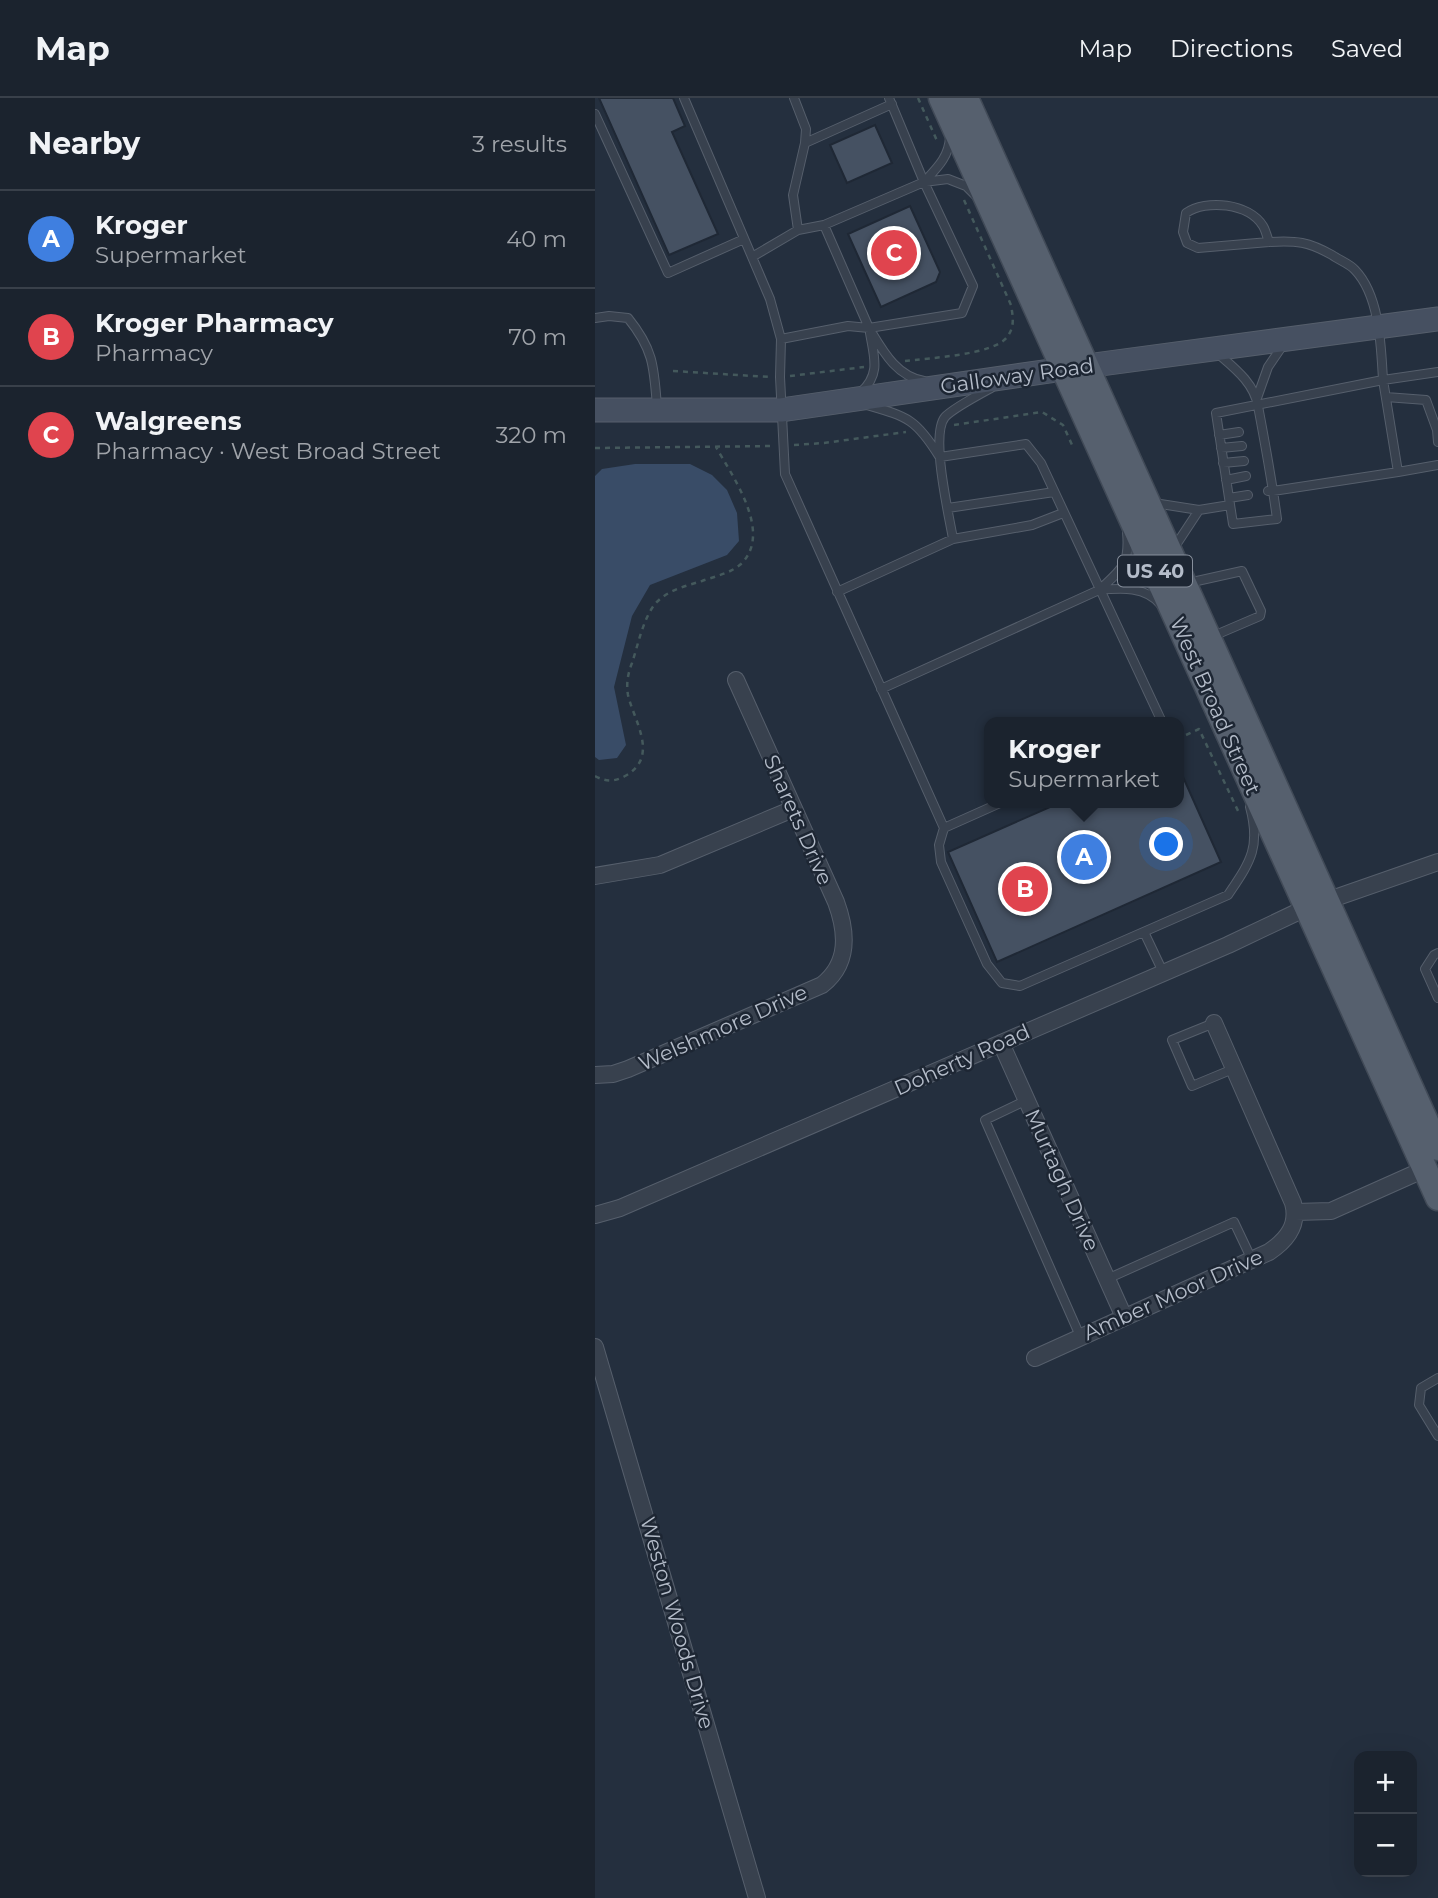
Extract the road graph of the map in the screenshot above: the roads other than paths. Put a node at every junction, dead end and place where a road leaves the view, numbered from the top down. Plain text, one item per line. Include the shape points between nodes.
1 (684, 98) edge
2 (794, 98) edge
3 (891, 101) edge
4 (951, 101) edge
5 (595, 114) edge
6 (806, 143) junction
7 (924, 182) junction
8 (993, 212) junction
9 (824, 225) junction
10 (798, 230) junction
11 (744, 239) junction
12 (1269, 242) junction
13 (752, 257) junction
14 (595, 318) edge
15 (1438, 319) edge
16 (1379, 327) junction
17 (869, 328) junction
18 (781, 339) junction
19 (1286, 340) junction
20 (1214, 350) junction
21 (1075, 367) junction
22 (1438, 372) edge
23 (1007, 377) junction
24 (1384, 380) junction
25 (951, 386) junction
26 (1386, 397) junction
27 (851, 400) junction
28 (1257, 402) junction
29 (595, 410) edge
30 (657, 410) junction
31 (781, 410) junction
32 (1239, 432) dead end
33 (1219, 435) junction
34 (1097, 440) junction
35 (1438, 442) edge
36 (1242, 446) dead end
37 (1221, 448) junction
38 (940, 457) junction
39 (1244, 461) dead end
40 (1223, 463) junction
41 (1438, 465) edge
42 (1398, 472) junction
43 (1245, 476) dead end
44 (1226, 480) junction
45 (1271, 491) junction
46 (1054, 492) junction
47 (1248, 495) dead end
48 (1229, 501) junction
49 (1148, 502) junction
50 (948, 508) junction
51 (1199, 510) junction
52 (1063, 513) junction
53 (953, 539) junction
54 (1171, 554) junction
55 (1184, 584) junction
56 (1099, 590) junction
57 (837, 592) junction
58 (1179, 625) junction
59 (1208, 638) junction
60 (736, 680) dead end
61 (881, 689) junction
62 (1160, 717) edge
63 (1232, 743) junction
64 (989, 808) edge
65 (793, 809) junction
66 (944, 828) junction
67 (1438, 862) edge
68 (595, 876) edge
69 (1317, 904) junction
70 (1144, 932) junction
71 (1438, 953) edge
72 (840, 962) joint
73 (1163, 972) junction
74 (1438, 998) edge
75 (1213, 1023) joint
76 (1001, 1043) junction
77 (1233, 1069) junction
78 (595, 1075) edge
79 (1027, 1100) junction
80 (1433, 1148) edge
81 (1438, 1198) edge
82 (1295, 1212) junction
83 (595, 1214) edge
84 (1252, 1260) junction
85 (1107, 1279) junction
86 (1124, 1317) junction
87 (1080, 1336) junction
88 (595, 1348) edge
89 (1035, 1358) dead end
90 (1438, 1378) edge
91 (1438, 1436) edge
92 (757, 1898) edge

1 - 11 lane
2 - 6 lane via 806,129
3 - 6 lane
3 - 7 lane
4 - 7 lane via 949,147
4 - 8 main road, West Broad Street / US 40
4 - 21 main road, West Broad Street / US 40
5 - 11 lane via 668,273
6 - 10 lane via 793,195
7 - 8 lane via 948,179 965,186
7 - 9 lane
7 - 17 lane via 974,286 962,313
8 - 21 main road, West Broad Street / US 40
9 - 10 lane
9 - 17 lane
10 - 13 lane
11 - 13 lane
12 - 12 lane via 1198,248 1187,243 1183,232 1186,213 1212,205 1240,209 1257,219
12 - 16 lane via 1311,243 1355,269 1367,288
13 - 18 lane
14 - 30 lane via 628,318 643,335 654,363
15 - 16 street, Galloway Road
16 - 19 street, Galloway Road
16 - 24 lane
17 - 18 lane via 848,326
17 - 25 lane via 892,363 911,379
17 - 27 lane via 876,365 871,383
18 - 31 lane
19 - 20 street, Galloway Road
19 - 28 lane via 1268,367
20 - 21 street, Galloway Road
20 - 28 lane via 1240,372
21 - 23 street, Galloway Road
21 - 34 main road, West Broad Street / US 40
21 - 49 main road, West Broad Street / US 40
22 - 24 lane
23 - 25 street, Galloway Road
23 - 38 lane via 944,418
24 - 26 lane
24 - 28 lane
25 - 27 street, Galloway Road
26 - 35 lane via 1426,400
26 - 42 lane
27 - 31 street, Galloway Road
27 - 38 lane via 900,415 923,430
28 - 33 lane via 1216,413
28 - 45 lane
29 - 30 street, Galloway Road
30 - 31 street, Galloway Road
31 - 57 lane via 785,474
32 - 33 lane
33 - 37 lane
34 - 56 lane via 1097,465 1127,529 1129,552 1126,565
34 - 58 main road, West Broad Street / US 40
36 - 37 lane
37 - 40 lane
38 - 46 lane via 1026,444
38 - 50 lane
39 - 40 lane
40 - 44 lane
41 - 42 lane
42 - 45 lane
43 - 44 lane
44 - 48 lane
45 - 48 lane via 1277,519 1233,524
46 - 50 lane
46 - 52 lane
47 - 48 lane
48 - 51 lane
49 - 51 lane
49 - 54 main road, West Broad Street / US 40
50 - 53 lane
51 - 54 lane
52 - 53 lane via 1032,525
52 - 56 lane
53 - 57 lane
54 - 55 main road, West Broad Street / US 40
55 - 59 main road, West Broad Street / US 40
55 - 59 lane via 1245,573 1262,614
56 - 58 lane via 1134,589 1158,600
56 - 61 lane
56 - 62 lane
57 - 61 lane
58 - 63 main road, West Broad Street / US 40
59 - 69 main road, West Broad Street / US 40
60 - 65 street, Sharets Drive
61 - 66 lane
63 - 69 main road, West Broad Street / US 40
63 - 70 lane via 1251,812 1255,847 1248,865 1228,895
64 - 66 lane
65 - 68 street via 660,865
65 - 72 street, Sharets Drive via 841,918 845,944
66 - 70 lane via 941,862 987,964 1002,983 1020,986
67 - 69 street, Doherty Road
69 - 73 street, Doherty Road
69 - 80 main road, West Broad Street / US 40
69 - 80 main road, West Broad Street / US 40
70 - 73 lane
71 - 74 lane via 1425,969
72 - 78 street, Welshmore Drive via 822,985 628,1069
73 - 76 street, Doherty Road
75 - 77 street
75 - 77 lane via 1172,1040 1192,1086
76 - 79 street, Murtagh Drive
76 - 83 street, Doherty Road via 633,1203
77 - 82 street
79 - 85 street, Murtagh Drive
79 - 87 lane via 985,1120
80 - 81 main road, West Broad Street / US 40
80 - 82 street via 1331,1211
82 - 84 street, Amber Moor Drive via 1284,1242
84 - 85 lane via 1234,1222
84 - 86 street, Amber Moor Drive
85 - 86 street, Murtagh Drive
86 - 87 street, Amber Moor Drive
87 - 89 street, Amber Moor Drive
88 - 92 street, Weston Woods Drive
90 - 91 lane via 1421,1388 1419,1405

